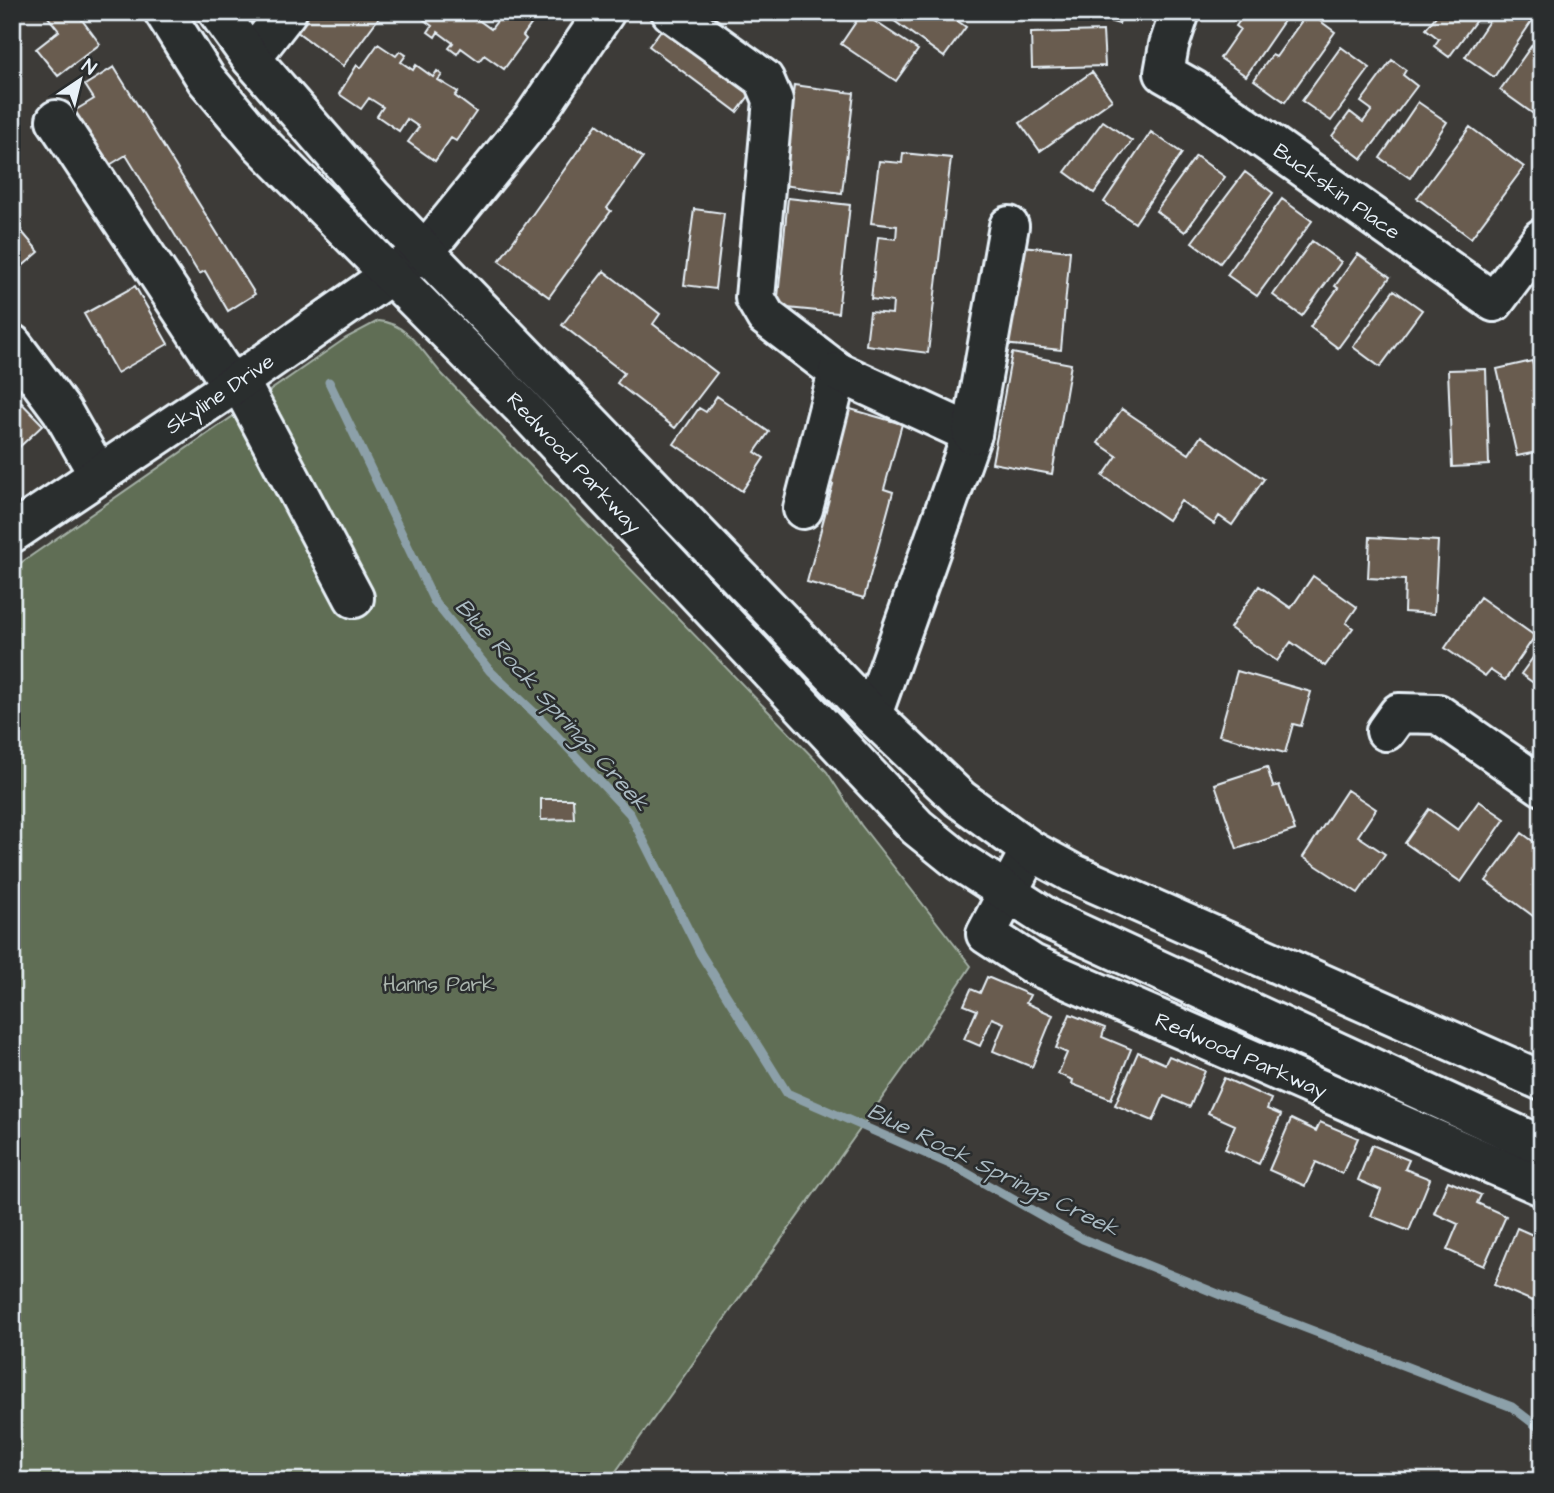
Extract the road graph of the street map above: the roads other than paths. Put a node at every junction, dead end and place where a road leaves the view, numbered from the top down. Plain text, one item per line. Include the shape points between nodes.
1 (164, 12) edge
2 (218, 12) edge
3 (287, 12) edge
4 (606, 12) edge
5 (671, 12) edge
6 (1180, 12) edge
7 (251, 58) junction
8 (56, 120) dead end
9 (1009, 226) dead end
10 (1542, 238) edge
11 (426, 250) junction
12 (392, 275) junction
13 (12, 344) edge
14 (838, 372) junction
15 (235, 384) junction
16 (972, 434) junction
17 (98, 474) junction
18 (803, 509) dead end
19 (12, 533) edge
20 (354, 598) dead end
21 (872, 715) junction
22 (1386, 730) dead end
23 (1542, 786) edge
24 (1030, 850) junction
25 (1006, 892) junction
26 (1542, 1081) edge
27 (1542, 1146) edge
28 (1542, 1186) edge

1 - 12 main road, Redwood Parkway via 206,79 260,143
2 - 7 main road, Redwood Parkway
3 - 7 main road
4 - 11 main road, Skyline Drive via 534,117
5 - 14 main road via 764,79 774,100 755,298 766,317
6 - 10 main road, Buckskin Place via 1164,72 1494,302
7 - 11 main road, Redwood Parkway via 372,197
8 - 15 main road
9 - 16 main road
11 - 12 main road, Skyline Drive
11 - 21 main road, Redwood Parkway
12 - 15 main road, Skyline Drive
12 - 25 main road, Redwood Parkway via 916,827
13 - 17 main road via 62,411
14 - 16 main road
14 - 18 main road
15 - 17 main road, Skyline Drive
15 - 20 main road
16 - 21 main road
17 - 19 main road, Skyline Drive
21 - 24 main road, Redwood Parkway via 960,799
22 - 23 main road via 1399,713 1438,713
24 - 25 main road, Redwood Parkway
24 - 26 main road, Redwood Parkway via 1072,873
25 - 27 main road, Redwood Parkway via 1050,920
25 - 28 main road, Redwood Parkway via 986,934 1032,964

